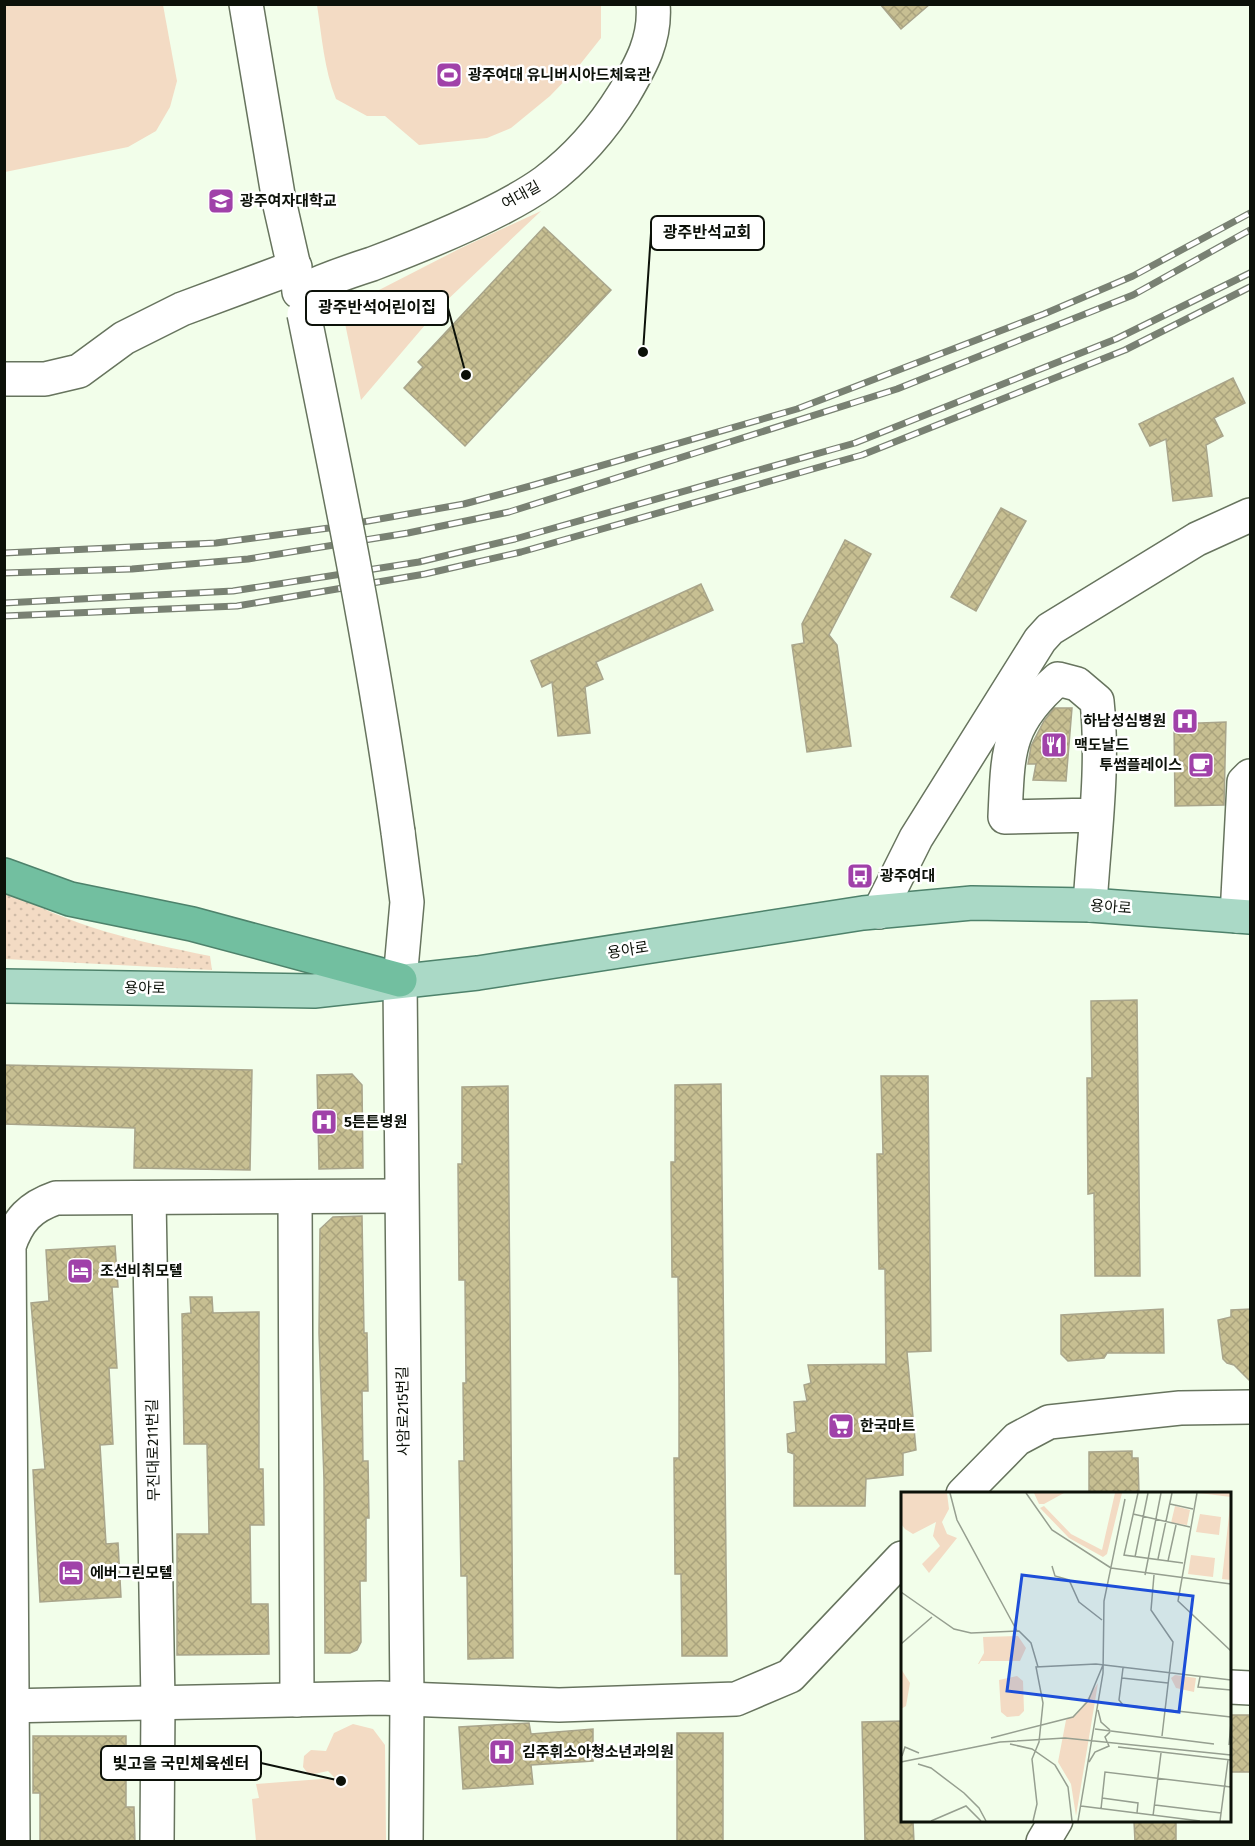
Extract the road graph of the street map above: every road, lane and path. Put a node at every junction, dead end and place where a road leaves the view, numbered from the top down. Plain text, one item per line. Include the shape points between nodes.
1 (246, 4) edge
2 (658, 10) edge
3 (300, 291) junction
4 (4, 379) edge
5 (1251, 515) edge
6 (1251, 776) edge
7 (1096, 815) dead end
8 (4, 875) edge
9 (1090, 905) junction
10 (879, 912) junction
11 (1244, 916) edge
12 (400, 980) junction
13 (4, 986) edge
14 (400, 1196) junction
15 (295, 1197) junction
16 (149, 1198) junction
17 (1251, 1407) edge
18 (965, 1492) edge
19 (901, 1560) edge
20 (1231, 1687) edge
21 (1251, 1688) edge
22 (407, 1699) junction
23 (297, 1700) junction
24 (158, 1702) junction
25 (9, 1706) edge
26 (1055, 1822) edge
27 (13, 1842) edge
28 (157, 1842) edge
29 (406, 1842) edge
30 (1042, 1842) edge

1 - 3 street, 사암로215번길 via 279,201
2 - 3 street, 여대길 via 651,41 621,98 597,132 544,183 466,224
3 - 4 street, 여대길 via 182,309 124,338 80,370 45,379
3 - 12 street, 사암로215번길, bridge via 380,704 407,902
5 - 10 street via 1197,539 1050,629 916,838
6 - 11 street via 1244,782
7 - 9 street
8 - 12 highway via 70,899 192,924
9 - 10 main road, 용아로 via 972,903
9 - 11 main road, 용아로
10 - 12 main road, 용아로 via 478,973
12 - 13 main road, 용아로 via 314,991
12 - 14 street, 사암로215번길
14 - 15 street
14 - 22 street, 사암로215번길
15 - 16 street
15 - 23 street
16 - 24 street, 무진대로211번길
16 - 25 street via 56,1198 25,1214 9,1246
17 - 18 street via 1180,1408 1049,1422 1017,1438
19 - 22 street via 790,1676 736,1699 559,1705
20 - 21 street
22 - 23 street
22 - 29 street, 사암로215번길
23 - 24 street
24 - 25 street
24 - 28 street, 무진대로211번길
25 - 27 street
26 - 30 street

